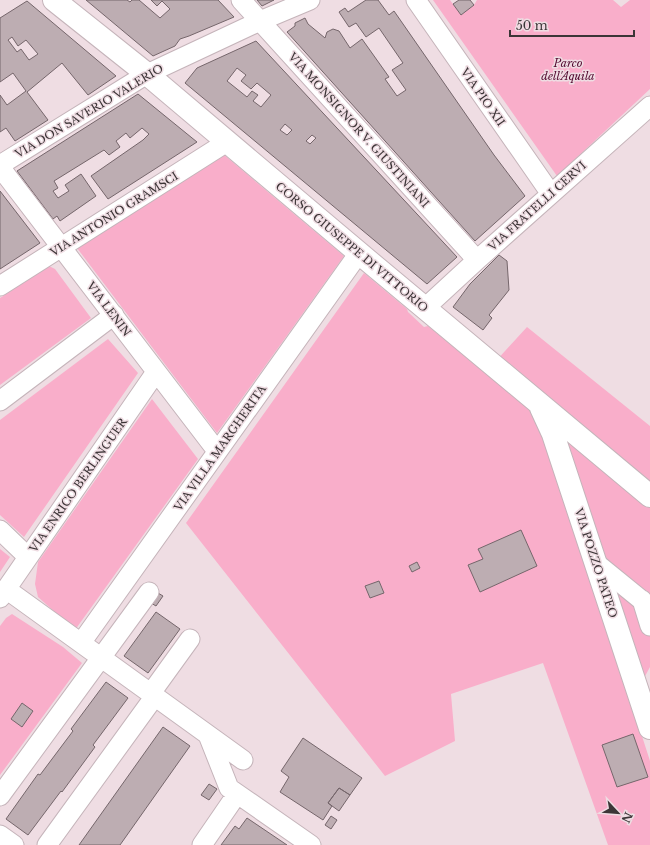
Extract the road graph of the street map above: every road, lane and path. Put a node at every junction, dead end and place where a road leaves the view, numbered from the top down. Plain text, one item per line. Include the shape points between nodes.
1 (54, 0) edge
2 (241, 0) edge
3 (310, 0) edge
4 (416, 0) edge
5 (260, 21) junction
6 (147, 74) junction
7 (650, 106) edge
8 (227, 142) junction
9 (0, 166) edge
10 (551, 194) junction
11 (61, 247) junction
12 (359, 253) junction
13 (477, 260) junction
14 (0, 286) edge
15 (425, 308) junction
16 (114, 316) junction
17 (156, 372) junction
18 (536, 400) junction
19 (0, 401) edge
20 (217, 451) junction
21 (650, 496) edge
22 (0, 530) edge
23 (28, 557) junction
24 (596, 563) junction
25 (148, 592) dead end
26 (3, 594) edge
27 (646, 603) edge
28 (650, 626) edge
29 (190, 639) dead end
30 (81, 643) junction
31 (101, 657) junction
32 (153, 695) junction
33 (650, 728) edge
34 (208, 735) junction
35 (243, 760) dead end
36 (237, 794) junction
37 (0, 796) edge
38 (0, 835) edge
39 (14, 845) edge
40 (46, 845) edge
41 (202, 845) edge
42 (311, 845) edge

1 - 6 street, CORSO GIUSEPPE DI VITTORIO
2 - 5 street, VIA MONSIGNOR V. GIUSTINIANI
3 - 5 street, VIA DON SAVERIO VALERIO
4 - 10 street, VIA PIO XII
5 - 6 street, VIA DON SAVERIO VALERIO
5 - 13 street, VIA MONSIGNOR V. GIUSTINIANI
6 - 8 street, CORSO GIUSEPPE DI VITTORIO
6 - 9 street, VIA DON SAVERIO VALERIO
7 - 10 street, VIA FRATELLI CERVI
8 - 11 street, VIA ANTONIO GRAMSCI
8 - 12 street, CORSO GIUSEPPE DI VITTORIO
9 - 11 street, VIA LENIN
10 - 13 street, VIA FRATELLI CERVI
11 - 14 street, VIA ANTONIO GRAMSCI
11 - 16 street, VIA LENIN
12 - 15 street, CORSO GIUSEPPE DI VITTORIO
12 - 20 street, VIA VILLA MARGHERITA
13 - 15 street, VIA FRATELLI CERVI
15 - 18 street, CORSO GIUSEPPE DI VITTORIO
16 - 17 street, VIA LENIN
16 - 19 street
17 - 20 street, VIA LENIN
17 - 23 street, VIA ENRICO BERLINGUER
18 - 21 street, CORSO GIUSEPPE DI VITTORIO
18 - 24 street, VIA POZZO PATEO via 553,434
20 - 30 street, VIA VILLA MARGHERITA
22 - 23 street
23 - 26 street, VIA ENRICO BERLINGUER
24 - 27 street
24 - 33 street, VIA POZZO PATEO
25 - 31 street
26 - 30 street
27 - 28 street
29 - 32 street
30 - 31 street
31 - 32 street
31 - 37 street
32 - 34 street
32 - 40 street
34 - 35 street
34 - 36 street via 229,788
36 - 41 street
36 - 42 street
38 - 39 street

